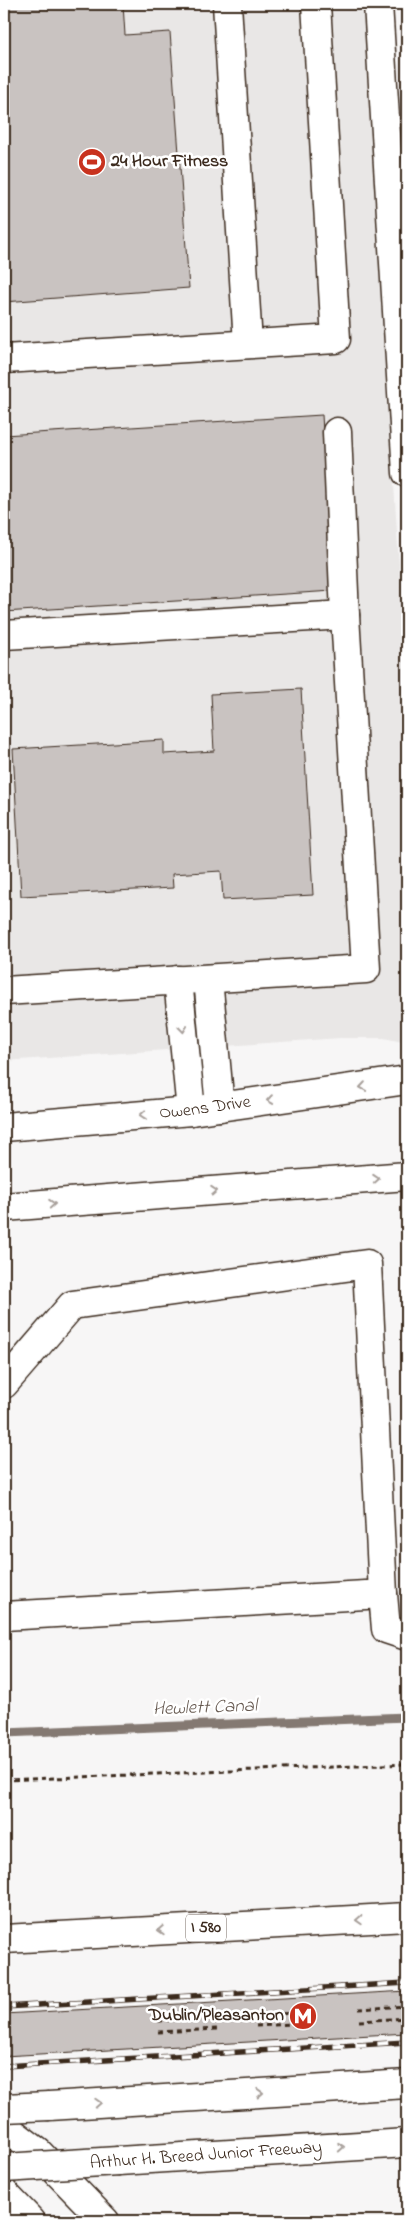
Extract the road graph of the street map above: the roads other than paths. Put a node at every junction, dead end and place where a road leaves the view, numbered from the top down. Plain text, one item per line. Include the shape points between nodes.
1 (227, 4) edge
2 (316, 4) edge
3 (378, 4) edge
4 (248, 344) junction
5 (4, 359) edge
6 (337, 432) dead end
7 (407, 473) edge
8 (345, 614) junction
9 (4, 635) edge
10 (208, 979) junction
11 (178, 980) junction
12 (4, 991) edge
13 (407, 1080) edge
14 (220, 1107) junction
15 (191, 1111) junction
16 (4, 1127) edge
17 (407, 1176) edge
18 (4, 1208) edge
19 (4, 1384) edge
20 (383, 1594) junction
21 (4, 1616) edge
22 (407, 1636) edge
23 (407, 1917) edge
24 (4, 1939) edge
25 (407, 2084) edge
26 (4, 2108) edge
27 (4, 2126) edge
28 (407, 2143) edge
29 (4, 2168) edge
30 (4, 2193) edge
31 (31, 2221) edge
32 (106, 2221) edge

1 - 4 main road
2 - 4 main road via 336,339
3 - 7 main road
4 - 5 main road
6 - 8 main road
8 - 9 main road
8 - 10 main road via 366,969
10 - 11 main road
10 - 14 main road
11 - 12 main road
11 -> 15 main road
13 -> 14 main road, Owens Drive
14 - 15 main road, Owens Drive
15 -> 16 main road, Owens Drive
18 -> 17 main road
19 - 20 main road via 72,1305 367,1264
20 - 21 main road
20 - 22 main road via 386,1629
23 -> 24 main road, I 580
26 -> 25 main road, bridge
27 - 32 main road via 38,2152
29 -> 28 main road, Arthur H. Breed Junior Freeway, bridge
30 - 31 main road

